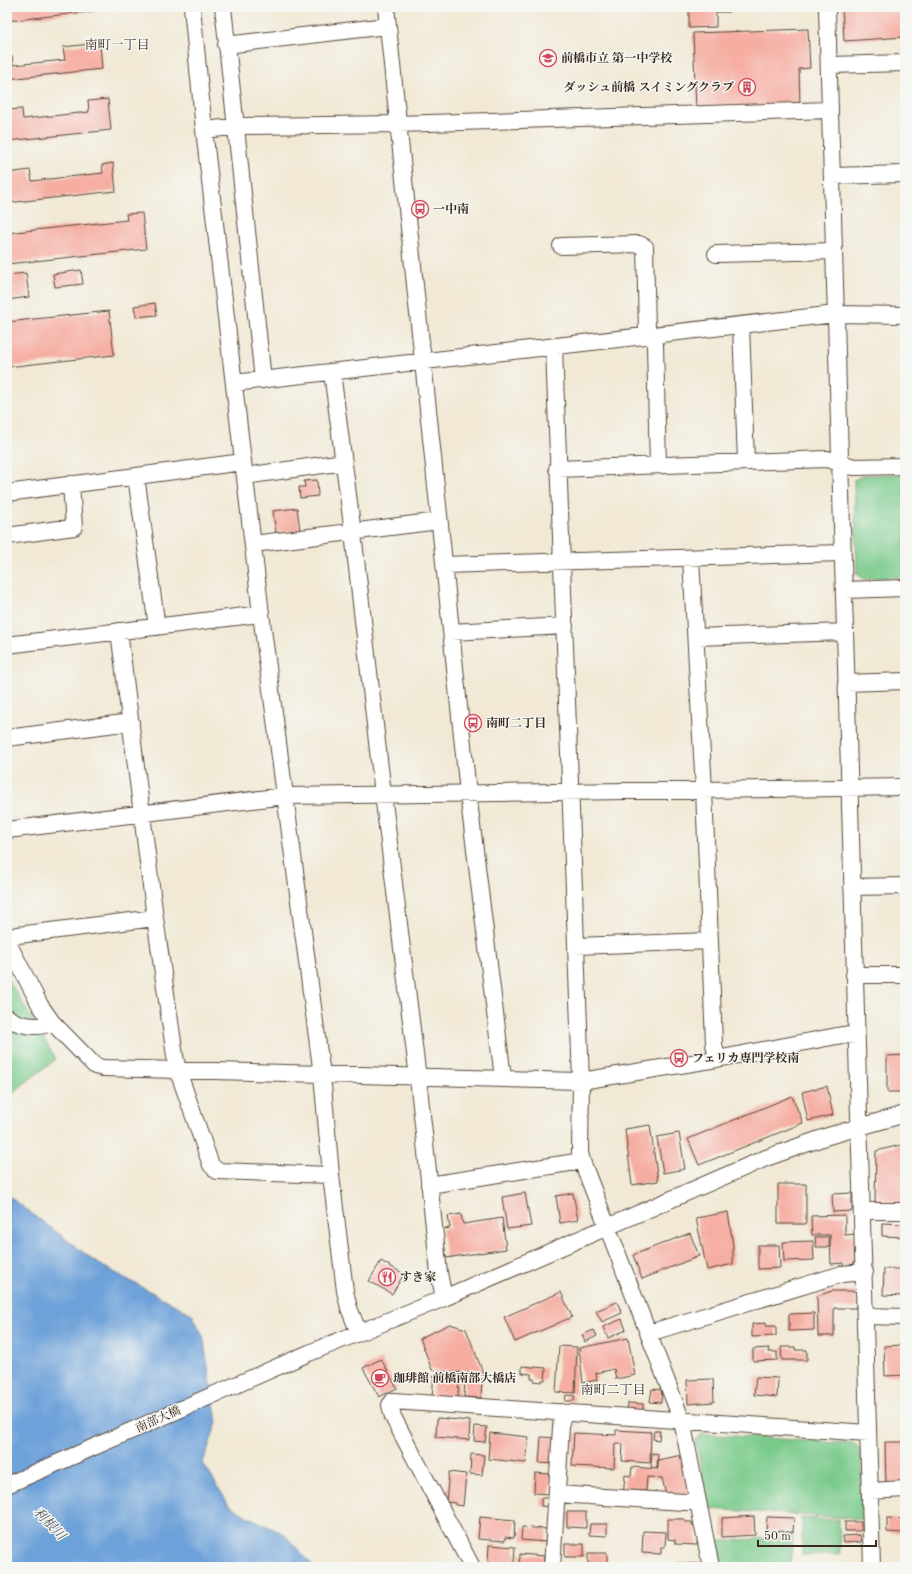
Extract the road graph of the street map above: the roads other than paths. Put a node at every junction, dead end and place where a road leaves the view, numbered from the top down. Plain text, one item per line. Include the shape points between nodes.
1 (192, 7) edge
2 (223, 7) edge
3 (386, 7) edge
4 (827, 7) edge
5 (387, 26) junction
6 (226, 45) junction
7 (905, 63) edge
8 (830, 65) junction
9 (830, 110) junction
10 (398, 124) junction
11 (235, 127) junction
12 (204, 130) junction
13 (905, 174) edge
14 (832, 176) junction
15 (561, 246) dead end
16 (834, 251) junction
17 (716, 254) dead end
18 (836, 314) junction
19 (905, 315) edge
20 (741, 325) junction
21 (652, 335) junction
22 (554, 347) junction
23 (422, 362) junction
24 (332, 372) junction
25 (263, 380) junction
26 (234, 383) junction
27 (344, 462) junction
28 (746, 462) junction
29 (840, 463) junction
30 (658, 465) junction
31 (905, 466) edge
32 (244, 469) junction
33 (557, 469) junction
34 (136, 476) junction
35 (71, 484) junction
36 (7, 493) edge
37 (439, 521) junction
38 (353, 533) junction
39 (7, 536) edge
40 (253, 544) junction
41 (842, 553) junction
42 (691, 559) junction
43 (562, 562) junction
44 (444, 565) junction
45 (905, 588) edge
46 (844, 590) junction
47 (261, 614) junction
48 (565, 626) junction
49 (157, 627) junction
50 (119, 632) junction
51 (451, 632) junction
52 (845, 632) junction
53 (696, 637) junction
54 (7, 645) edge
55 (905, 681) edge
56 (846, 683) junction
57 (131, 722) junction
58 (7, 738) edge
59 (849, 788) junction
60 (905, 788) edge
61 (704, 790) junction
62 (571, 792) junction
63 (468, 793) junction
64 (383, 794) junction
65 (285, 796) junction
66 (141, 813) junction
67 (7, 830) edge
68 (905, 886) edge
69 (852, 887) junction
70 (155, 918) junction
71 (7, 939) edge
72 (710, 941) junction
73 (576, 946) junction
74 (854, 975) junction
75 (905, 975) edge
76 (7, 1017) edge
77 (52, 1022) junction
78 (856, 1036) junction
79 (717, 1059) junction
80 (178, 1071) junction
81 (322, 1075) junction
82 (418, 1078) junction
83 (503, 1078) junction
84 (581, 1081) junction
85 (905, 1114) edge
86 (859, 1127) junction
87 (582, 1161) junction
88 (331, 1175) junction
89 (429, 1185) junction
90 (863, 1210) junction
91 (905, 1211) edge
92 (608, 1226) junction
93 (865, 1272) junction
94 (444, 1298) junction
95 (866, 1316) junction
96 (905, 1317) edge
97 (649, 1332) junction
98 (359, 1333) junction
99 (562, 1412) junction
100 (682, 1421) junction
101 (868, 1433) junction
102 (7, 1485) edge
103 (905, 1489) edge
104 (871, 1491) junction
105 (556, 1494) junction
106 (698, 1501) junction
107 (472, 1567) edge
108 (552, 1567) edge
109 (711, 1567) edge
110 (872, 1567) edge

1 - 12 street
2 - 6 street
3 - 5 street
4 - 8 street
5 - 6 street
5 - 10 street
6 - 11 street
7 - 8 street
8 - 9 street
9 - 10 street
9 - 14 street
10 - 11 street
10 - 23 street
11 - 12 street
11 - 25 street
12 - 26 street
13 - 14 street
14 - 16 street
15 - 21 street via 639,244 645,247 647,330
16 - 17 street
16 - 18 street
18 - 19 street
18 - 20 street
18 - 29 street
20 - 21 street
20 - 28 street
21 - 22 street
21 - 30 street via 655,346
22 - 23 street
22 - 33 street
23 - 24 street
23 - 37 street
24 - 25 street
24 - 27 street
25 - 26 street
26 - 32 street
27 - 32 street
27 - 38 street
28 - 29 street via 827,459
28 - 30 street
29 - 31 street via 854,467
29 - 41 street
30 - 33 street
32 - 34 street
32 - 40 street
33 - 43 street
34 - 35 street
34 - 49 street
35 - 36 street
35 - 39 street via 74,527
37 - 38 street
37 - 44 street
38 - 40 street
38 - 64 street
40 - 47 street
41 - 42 street
41 - 46 street
42 - 43 street
42 - 53 street
43 - 44 street
43 - 48 street
44 - 51 street
45 - 46 street
46 - 52 street
47 - 49 street
47 - 65 street
48 - 51 street
48 - 62 street
49 - 50 street
50 - 54 street
50 - 57 street
51 - 63 street
52 - 53 street
52 - 56 street
53 - 61 street
55 - 56 street
56 - 59 street
57 - 58 street
57 - 66 street
59 - 60 street
59 - 61 street
59 - 69 street
61 - 62 street
61 - 72 street
62 - 63 street
62 - 73 street
63 - 64 street
63 - 83 street
64 - 65 street
64 - 82 street
65 - 66 street
65 - 81 street
66 - 67 street
66 - 70 street
68 - 69 street
69 - 74 street
70 - 71 street via 18,935
70 - 80 street
71 - 77 street via 40,1005
72 - 73 street
72 - 79 street via 714,1044
73 - 84 street
74 - 75 street
74 - 78 street
76 - 77 street via 30,1026 48,1025
77 - 80 street via 95,1066
78 - 79 street via 842,1035
78 - 86 street
79 - 84 street
80 - 81 street
80 - 88 street via 214,1170
81 - 82 street
81 - 88 street
82 - 83 street
82 - 89 street
83 - 84 street
84 - 87 street
85 - 86 street, 南部大橋
86 - 90 street
86 - 92 street, 南部大橋 via 766,1158
87 - 89 street
87 - 92 street
88 - 98 street via 345,1291
89 - 94 street
90 - 91 street
90 - 93 street
92 - 94 street, 南部大橋
92 - 97 street
93 - 95 street
93 - 97 street via 842,1274
94 - 98 street, 南部大橋
95 - 96 street
95 - 101 street
97 - 100 street
98 - 102 street, 南部大橋
99 - 100 street
99 - 105 street
99 - 107 street via 400,1401 391,1403 393,1417
100 - 101 street
100 - 106 street
101 - 104 street
103 - 104 street
104 - 110 street
105 - 106 street
105 - 108 street
106 - 109 street

